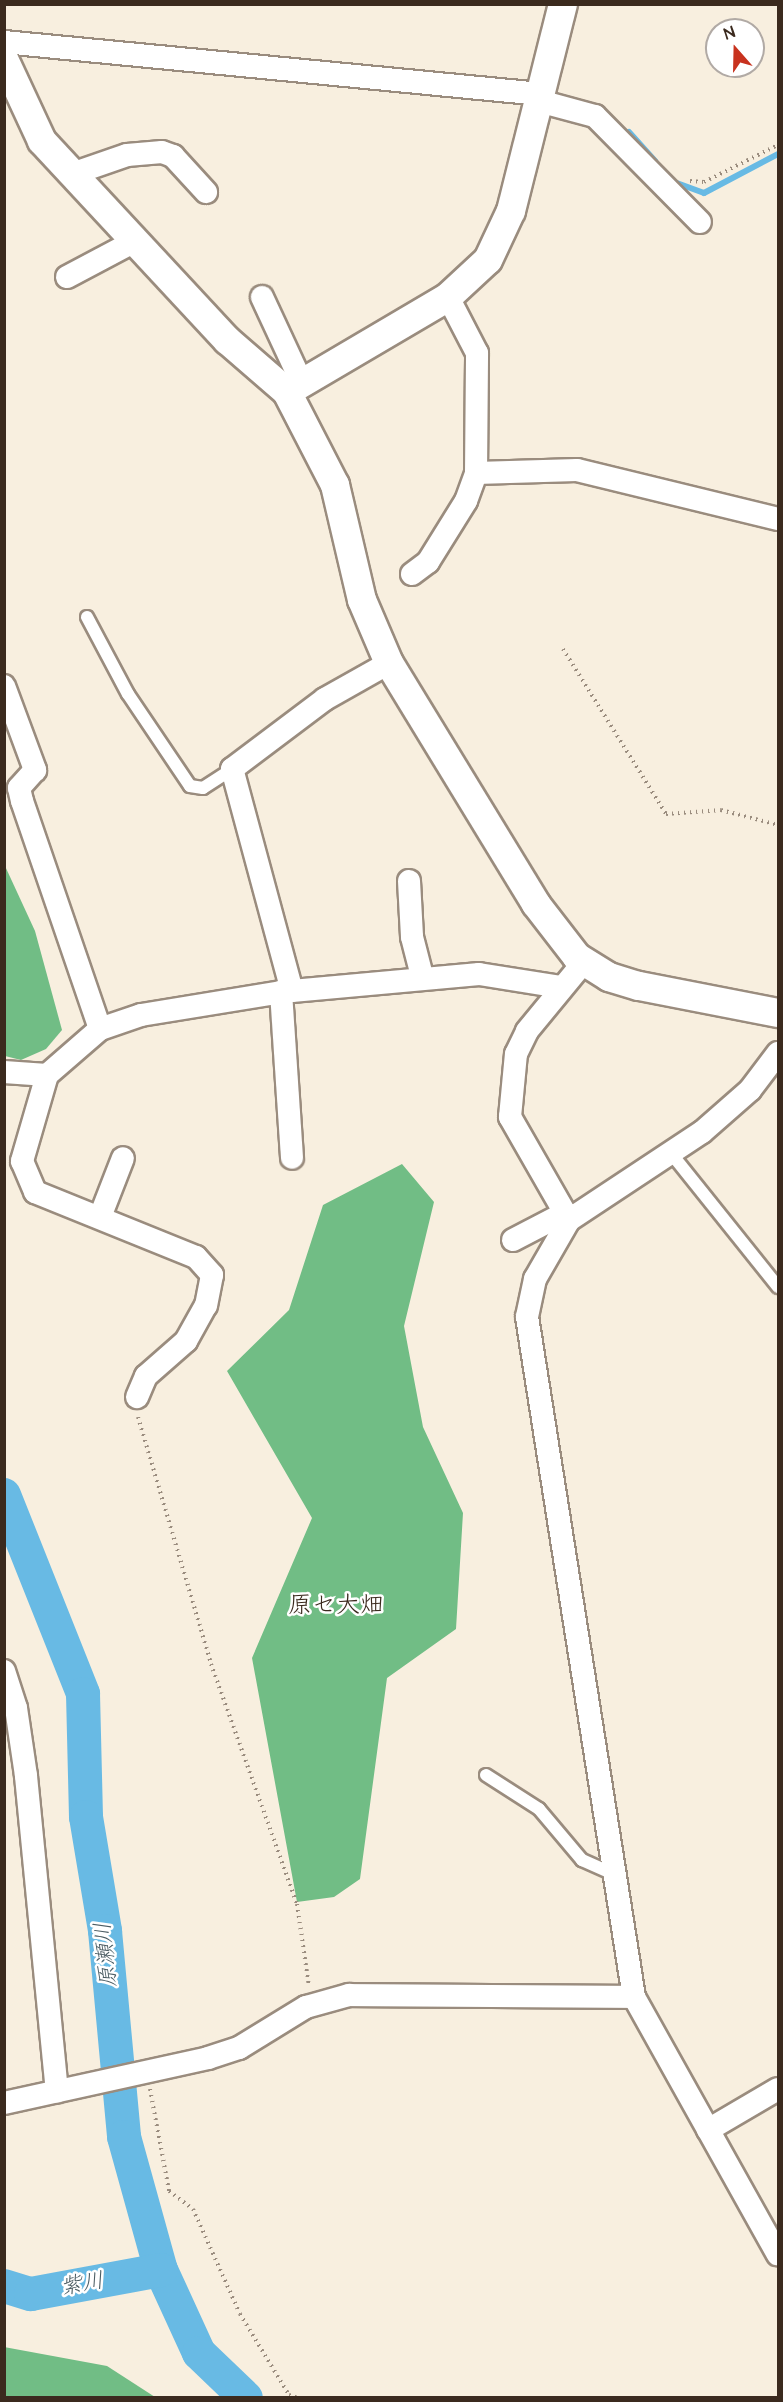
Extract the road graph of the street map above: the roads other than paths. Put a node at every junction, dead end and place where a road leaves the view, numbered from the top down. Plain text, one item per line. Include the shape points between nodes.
1 (563, 4) edge
2 (4, 42) edge
3 (4, 59) edge
4 (540, 98) junction
5 (75, 173) junction
6 (206, 192) dead end
7 (700, 222) dead end
8 (137, 240) junction
9 (67, 277) dead end
10 (262, 297) dead end
11 (448, 297) junction
12 (294, 386) junction
13 (476, 473) junction
14 (778, 519) edge
15 (412, 574) dead end
16 (87, 617) dead end
17 (389, 663) junction
18 (4, 686) edge
19 (232, 769) junction
20 (409, 881) dead end
21 (583, 963) junction
22 (422, 976) junction
23 (560, 987) junction
24 (286, 992) junction
25 (778, 1013) edge
26 (100, 1029) junction
27 (778, 1053) edge
28 (4, 1072) edge
29 (47, 1075) junction
30 (670, 1152) junction
31 (123, 1158) dead end
32 (291, 1158) dead end
33 (567, 1216) junction
34 (100, 1217) junction
35 (513, 1240) dead end
36 (778, 1287) edge
37 (137, 1397) road end
38 (4, 1671) edge
39 (486, 1775) dead end
40 (616, 1875) junction
41 (634, 1997) junction
42 (778, 2089) edge
43 (61, 2090) junction
44 (4, 2103) edge
45 (708, 2130) junction
46 (778, 2255) edge

1 - 4 street
2 - 4 street
3 - 5 street via 32,124
4 - 7 street via 595,116
4 - 11 street via 500,238 488,260
5 - 6 street via 127,155 162,152 173,156
5 - 8 street
8 - 9 street
8 - 12 street via 227,340
10 - 12 street
11 - 12 street
11 - 13 street via 477,353
12 - 17 street via 335,485 362,600
13 - 14 street via 577,470
13 - 15 street via 466,501 428,562
16 - 19 lane via 128,694 190,786 203,788
17 - 19 street via 325,699
17 - 21 street via 536,904
18 - 26 street via 35,770 19,788 22,801
19 - 24 street
20 - 22 street via 412,937
21 - 23 street
21 - 25 street via 639,986
22 - 23 street via 479,974
22 - 24 street
23 - 33 street via 516,1054 510,1117
24 - 26 street via 141,1015
24 - 32 street
26 - 29 street
27 - 30 street via 750,1090
28 - 29 street
29 - 34 street via 25,1140 25,1179 35,1192
30 - 33 street
30 - 36 lane
31 - 34 street
33 - 35 street
33 - 40 street via 535,1279 527,1317
34 - 37 street via 206,1262 212,1275 206,1305 186,1341 146,1376
38 - 43 street via 16,1707 26,1776
39 - 40 lane via 539,1809 582,1860
40 - 41 street
41 - 43 street via 349,1995 311,2005 239,2048
41 - 45 street
42 - 45 street
43 - 44 street
45 - 46 street

